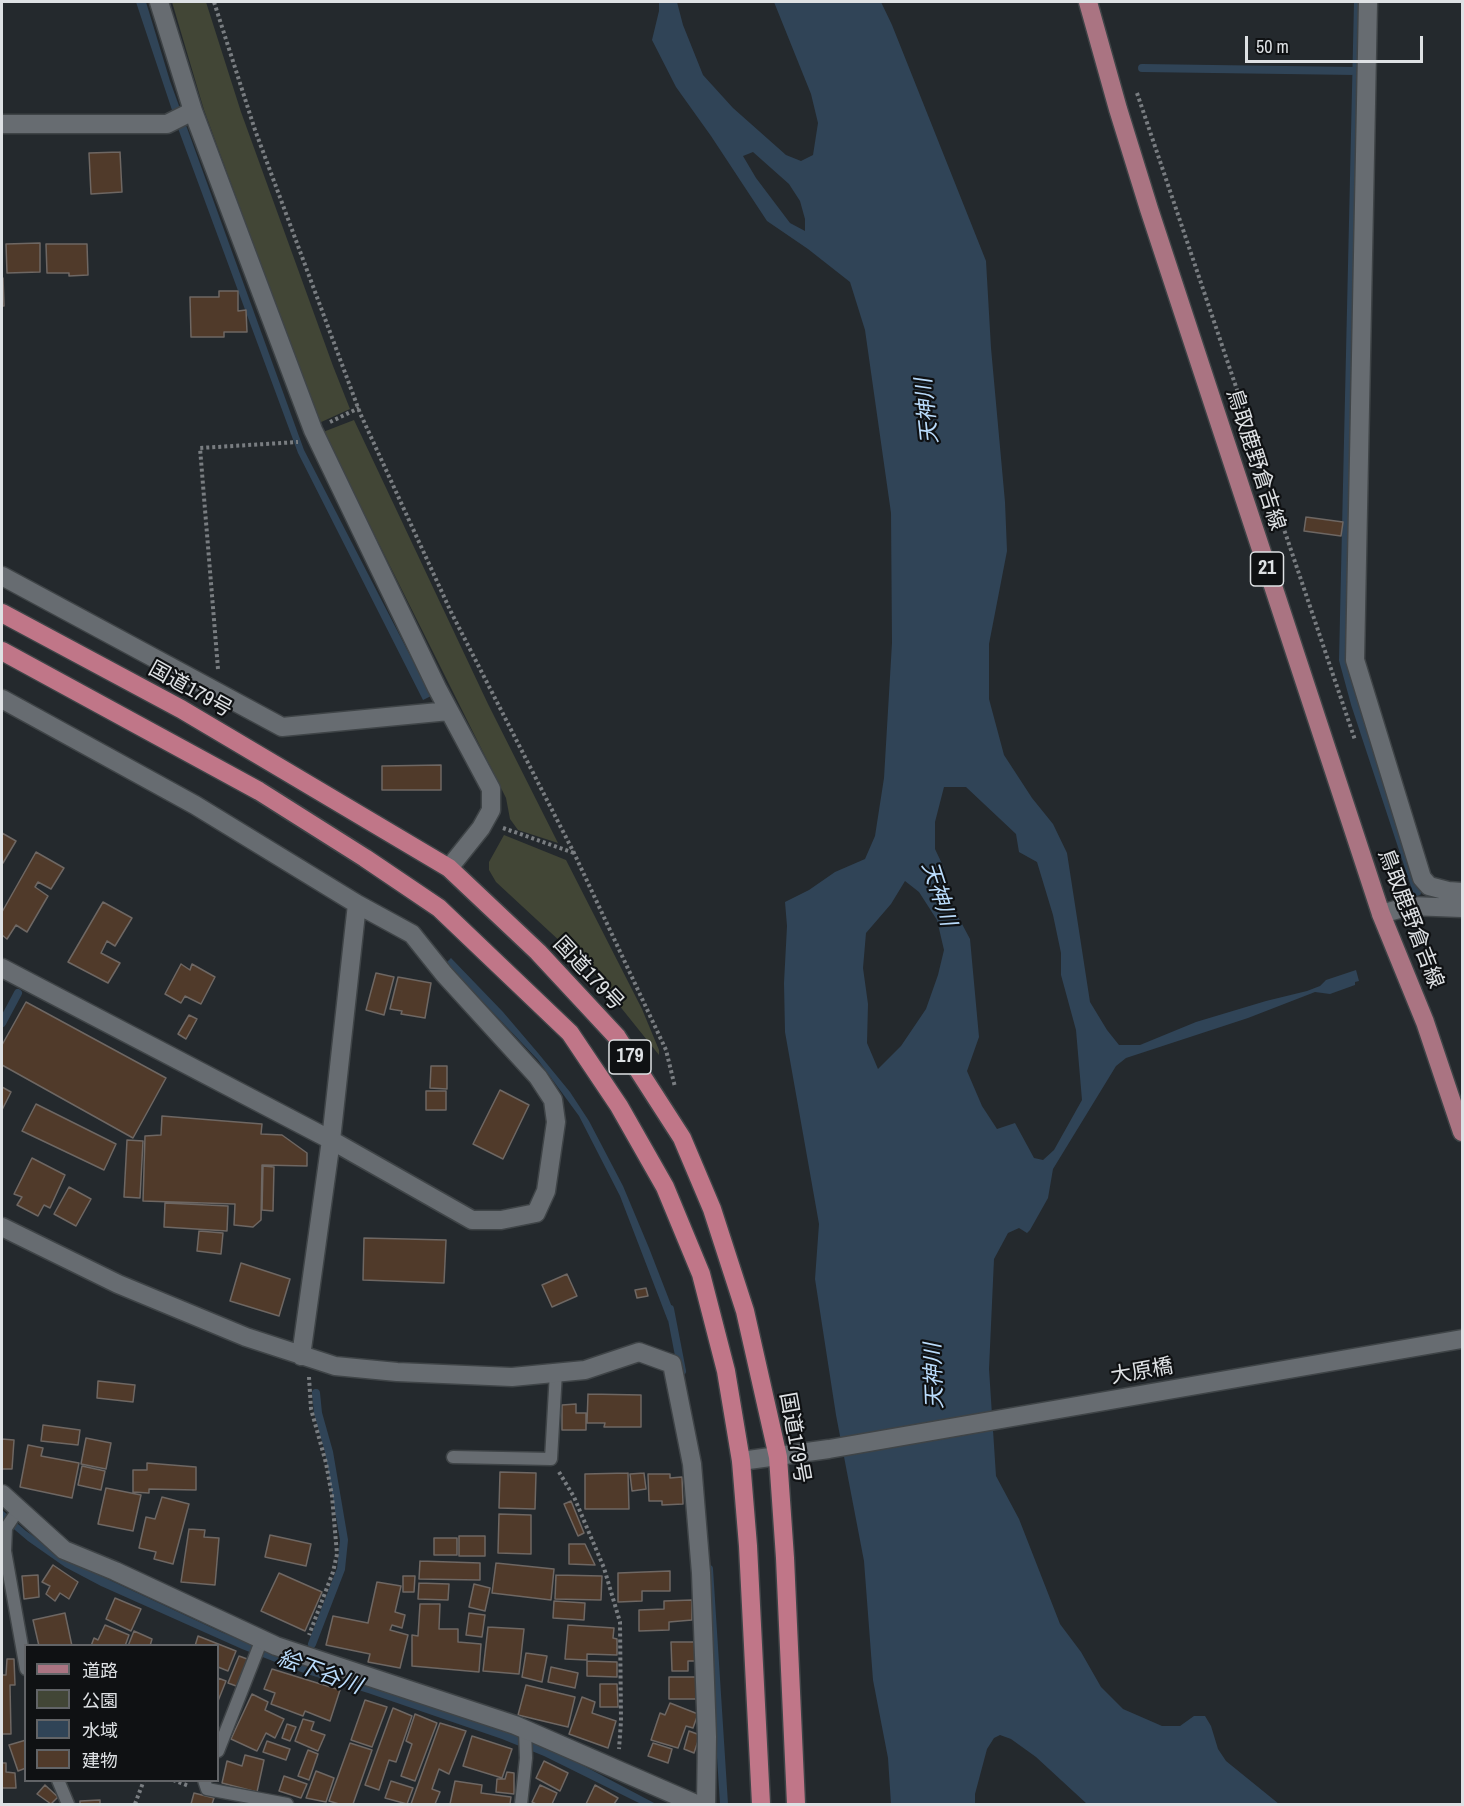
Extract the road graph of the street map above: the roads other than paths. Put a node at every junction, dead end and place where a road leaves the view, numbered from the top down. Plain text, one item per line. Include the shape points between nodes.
1 (159, 2) edge
2 (1088, 2) edge
3 (1368, 2) edge
4 (194, 111) junction
5 (2, 124) edge
6 (2, 576) edge
7 (2, 613) edge
8 (2, 651) edge
9 (2, 699) edge
10 (449, 711) junction
11 (449, 868) junction
12 (1462, 892) edge
13 (357, 904) junction
14 (1462, 908) edge
15 (1381, 914) junction
16 (2, 968) edge
17 (1462, 1132) edge
18 (331, 1140) junction
19 (2, 1227) edge
20 (1462, 1339) edge
21 (304, 1356) junction
22 (556, 1372) junction
23 (777, 1456) junction
24 (453, 1457) dead end
25 (741, 1461) junction
26 (2, 1494) edge
27 (18, 1510) junction
28 (262, 1639) junction
29 (24, 1658) edge
30 (525, 1730) junction
31 (219, 1748) edge
32 (59, 1782) edge
33 (204, 1782) edge
34 (68, 1804) edge
35 (287, 1804) edge
36 (521, 1804) edge
37 (696, 1804) edge
38 (706, 1804) edge
39 (761, 1804) edge
40 (796, 1804) edge

1 - 4 street
2 - 15 main road, 鳥取鹿野倉吉線 / 21 via 1149,209
3 - 12 street via 1355,660 1422,878 1429,885
4 - 5 street via 167,124
4 - 10 street via 314,433
6 - 10 street via 282,727
7 - 11 highway, 国道179号 / 179 via 181,709
8 - 25 highway, 179 via 259,791 365,858 439,908 570,1033 619,1106 665,1187 701,1274 726,1371
9 - 13 street via 195,805
10 - 11 street via 491,789 491,810
11 - 23 highway, 国道179号 / 179 via 538,952 618,1038 682,1138 712,1209 746,1311
13 - 18 street
13 - 18 street via 412,934 538,1077 553,1100 556,1122 546,1191 536,1213 501,1220 472,1220
14 - 15 street via 1410,906
15 - 17 main road, 鳥取鹿野倉吉線 / 21 via 1425,1022
16 - 18 street
18 - 21 street
19 - 21 street via 118,1284 246,1337
20 - 23 street, 大原橋
21 - 22 street via 335,1366 397,1372 512,1377
22 - 24 lane via 551,1459
22 - 38 street via 585,1370 639,1352 672,1364 692,1464 697,1518 707,1737
23 - 25 street, 大原橋
23 - 40 highway, 国道179号 / 179
25 - 39 highway, 179
26 - 27 street
27 - 28 street via 64,1550
27 - 29 lane via 6,1528 5,1551
28 - 30 street
28 - 31 lane
30 - 36 lane
30 - 37 street
32 - 34 lane
33 - 35 lane via 207,1789

